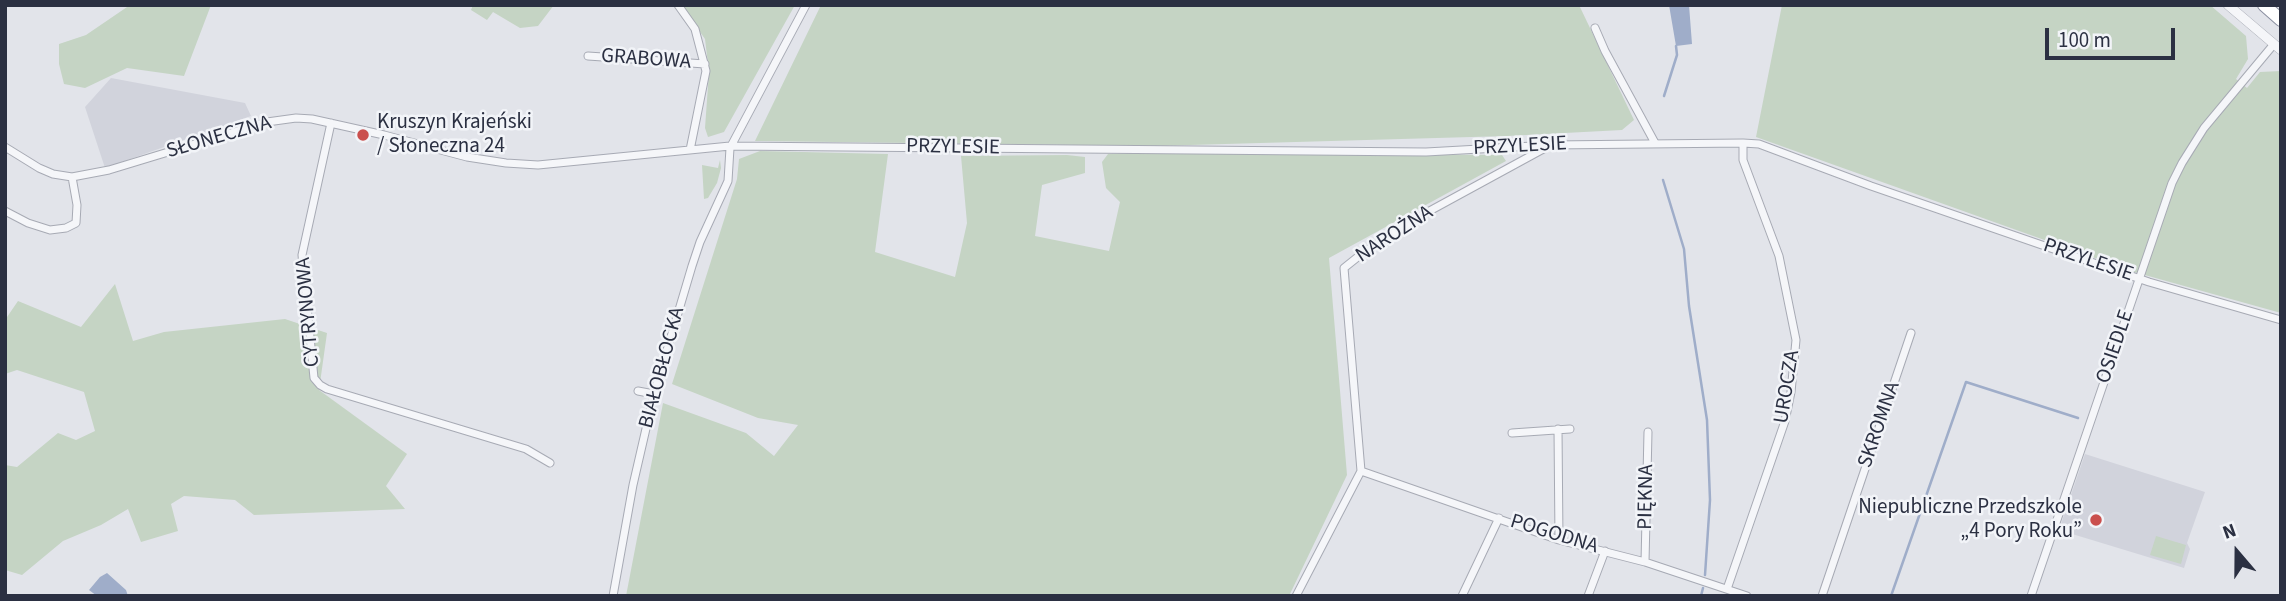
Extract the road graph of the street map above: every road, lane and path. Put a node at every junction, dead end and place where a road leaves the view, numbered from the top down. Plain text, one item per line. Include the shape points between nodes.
1 (678, 5) edge
2 (806, 5) edge
3 (2228, 5) edge
4 (2263, 5) edge
5 (2281, 20) edge
6 (1595, 28) dead end
7 (2278, 47) edge
8 (588, 56) dead end
9 (705, 64) junction
10 (331, 123) junction
11 (1655, 143) junction
12 (1743, 143) junction
13 (1551, 145) junction
14 (730, 146) junction
15 (5, 147) edge
16 (690, 150) junction
17 (72, 177) junction
18 (5, 211) edge
19 (2139, 279) junction
20 (2281, 320) edge
21 (1911, 333) dead end
22 (638, 391) dead end
23 (654, 394) junction
24 (1558, 429) junction
25 (1570, 429) dead end
26 (1648, 432) dead end
27 (1513, 433) dead end
28 (550, 463) dead end
29 (1361, 471) junction
30 (1499, 518) junction
31 (1559, 540) junction
32 (1605, 551) junction
33 (1645, 562) junction
34 (1727, 589) junction
35 (613, 596) edge
36 (1296, 596) edge
37 (1462, 596) edge
38 (1588, 596) edge
39 (1747, 596) edge
40 (1822, 596) edge
41 (2031, 596) edge

1 - 9 street via 695,29
2 - 14 street
3 - 7 street
4 - 5 highway
6 - 11 street
7 - 19 street, OSIEDLE via 2203,128 2182,163
8 - 9 street, GRABOWA
9 - 16 street
10 - 16 street, SŁONECZNA via 523,165
10 - 17 street, SŁONECZNA via 296,118 267,122
10 - 28 street, CYTRYNOWA via 302,254 314,378 327,389 526,449
11 - 12 street, PRZYLESIE
11 - 13 street, PRZYLESIE
12 - 19 street, PRZYLESIE via 1759,144
12 - 34 street, UROCZA via 1743,160 1779,256 1796,340 1785,421
13 - 14 street, PRZYLESIE via 1426,152
13 - 29 street, NAROŻNA via 1424,214 1344,268
14 - 16 street, SŁONECZNA
14 - 23 street, BIAŁOBŁOCKA via 728,181 700,242
15 - 17 street, SŁONECZNA via 39,168
17 - 18 street via 76,223 50,230
19 - 20 street, PRZYLESIE
19 - 41 street, OSIEDLE
21 - 40 street, SKROMNA
22 - 23 street
23 - 35 street, BIAŁOBŁOCKA
24 - 25 street
24 - 27 street
24 - 31 street
26 - 33 street, PIĘKNA
29 - 30 street, POGODNA
29 - 36 street
30 - 31 street, POGODNA
30 - 37 street
31 - 32 street, POGODNA
32 - 33 street, POGODNA
32 - 38 street
33 - 34 street, POGODNA
34 - 39 street, POGODNA

